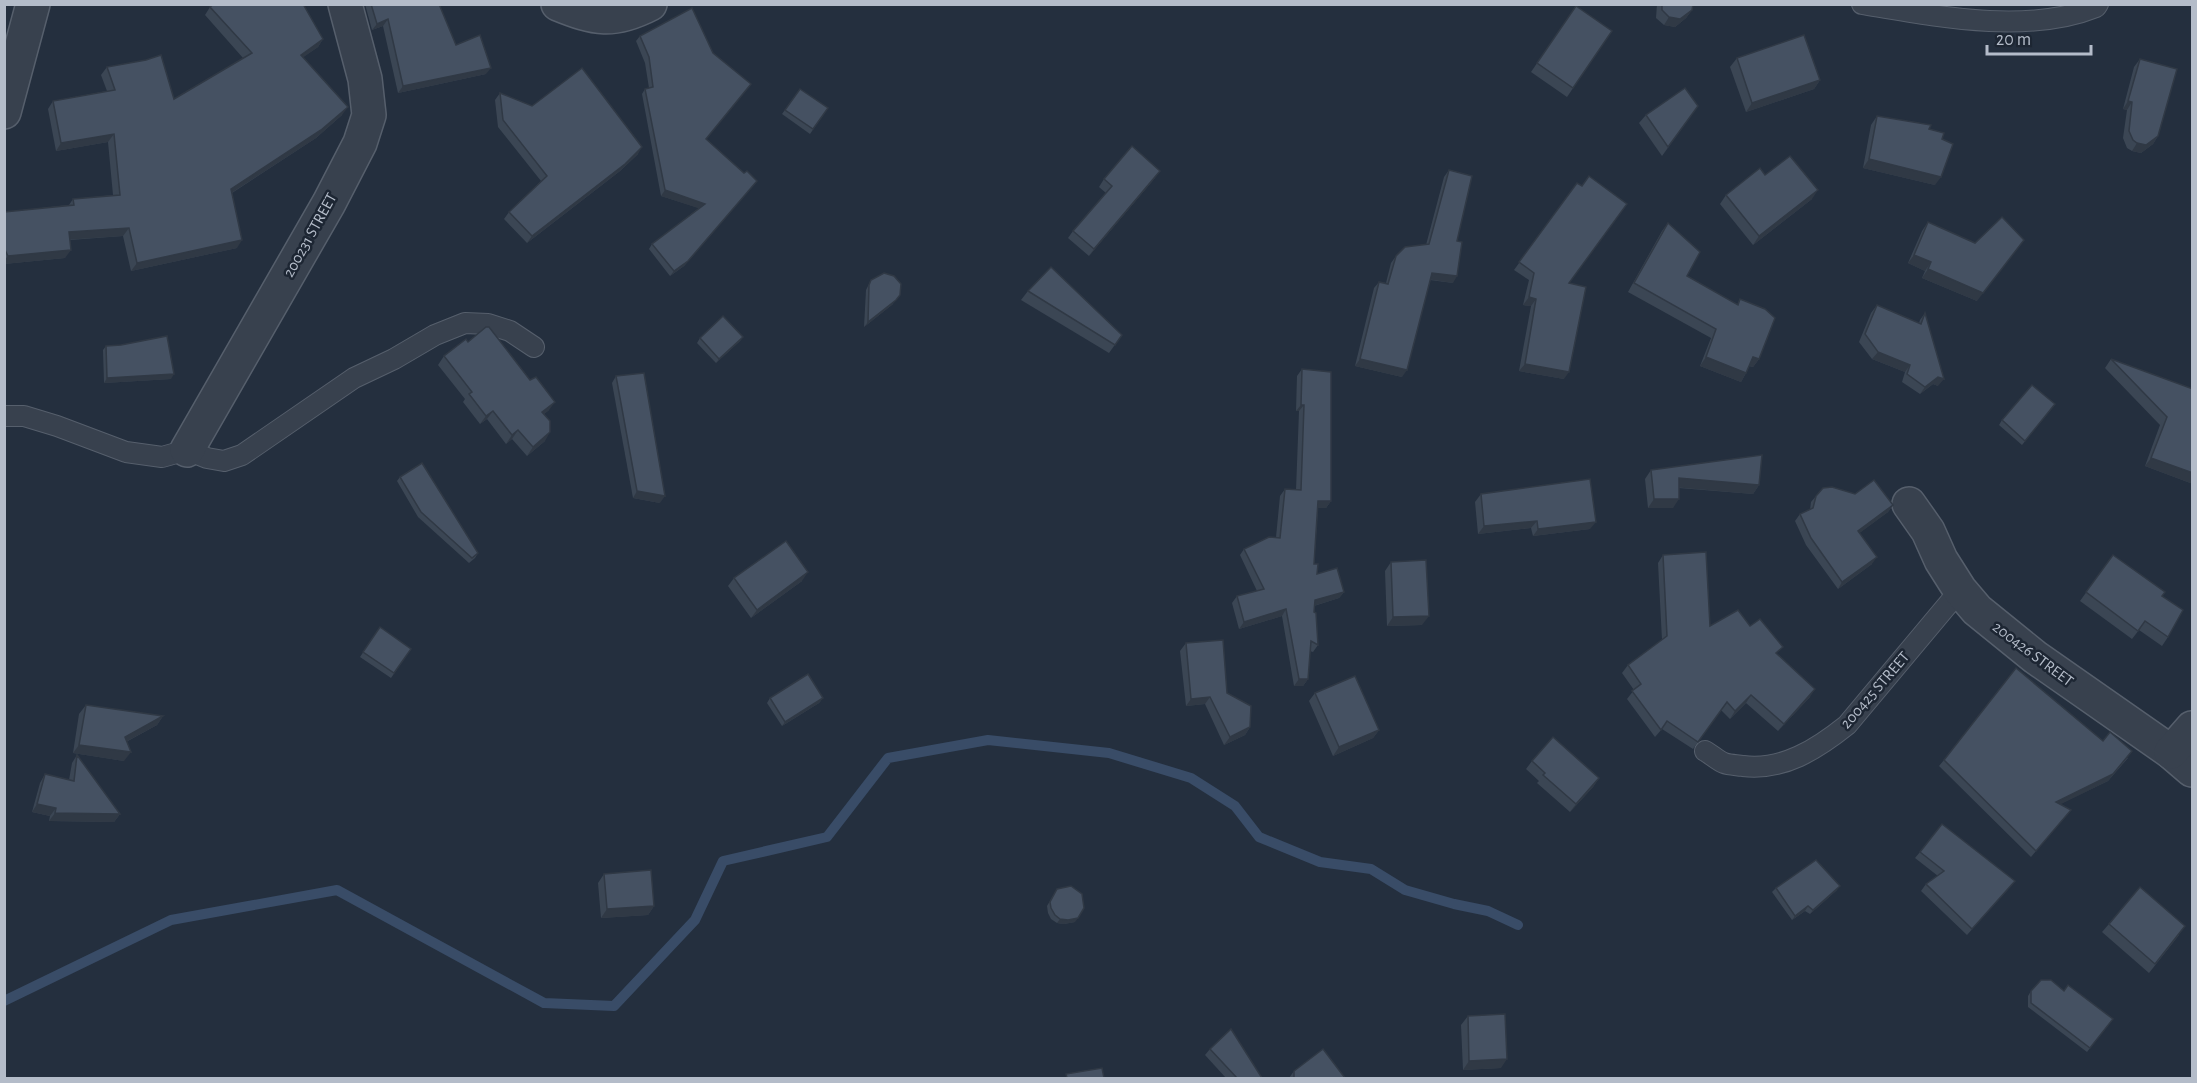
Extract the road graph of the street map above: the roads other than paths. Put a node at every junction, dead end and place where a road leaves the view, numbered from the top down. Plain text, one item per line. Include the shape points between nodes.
1 (33, 4) edge
2 (345, 4) edge
3 (558, 4) edge
4 (650, 4) edge
5 (1862, 4) edge
6 (2098, 4) edge
7 (4, 112) edge
8 (534, 347) dead end
9 (4, 416) edge
10 (187, 450) junction
11 (1909, 504) dead end
12 (1960, 590) junction
13 (2193, 728) edge
14 (1705, 750) edge
15 (2182, 761) edge

1 - 7 street
2 - 10 street, 200231 STREET via 365,79 369,115 360,143
3 - 4 street via 596,17 629,14
5 - 6 lane via 1947,18 2040,20 2075,16
8 - 10 lane via 488,324 465,323 354,378 242,455 224,461
9 - 10 lane via 24,416 126,452 162,457
11 - 12 street, 200426 STREET
12 - 14 lane, 200425 STREET via 1847,725 1824,743 1772,766 1724,764
12 - 15 street, 200426 STREET via 1993,625
13 - 15 street

